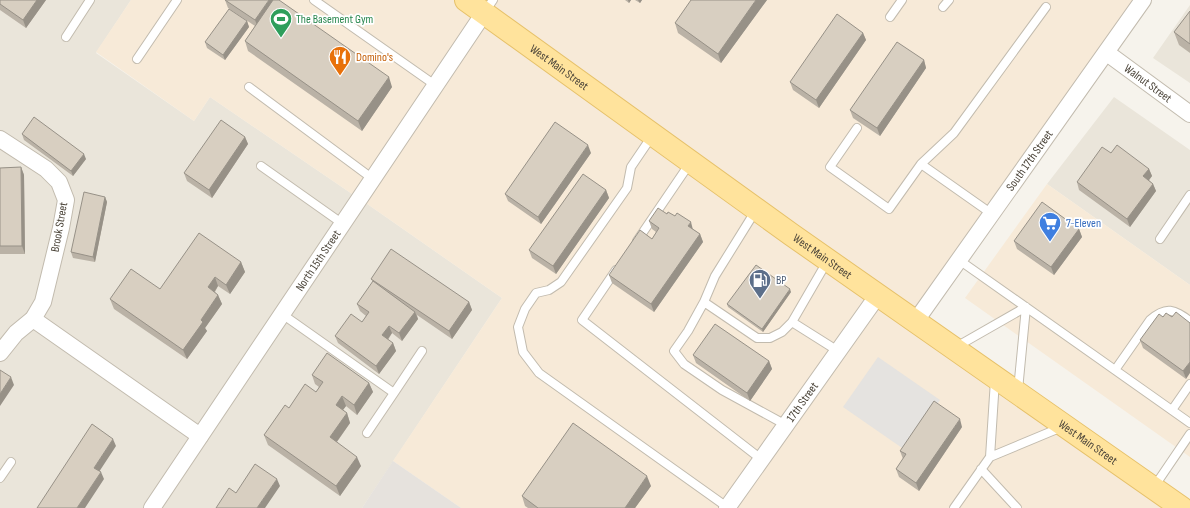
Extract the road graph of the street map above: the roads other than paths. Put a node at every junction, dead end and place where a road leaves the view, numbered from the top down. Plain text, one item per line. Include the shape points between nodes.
1 (90, 0) edge
2 (177, 0) edge
3 (314, 0) edge
4 (466, 0) edge
5 (902, 0) edge
6 (949, 0) edge
7 (1144, 0) edge
8 (489, 6) edge
9 (943, 7) dead end
10 (1046, 7) dead end
11 (890, 17) dead end
12 (66, 37) dead end
13 (1107, 53) junction
14 (137, 59) dead end
15 (435, 85) junction
16 (249, 87) dead end
17 (1190, 114) edge
18 (857, 128) edge
19 (653, 135) junction
20 (0, 139) edge
21 (691, 162) junction
22 (921, 164) junction
23 (261, 166) dead end
24 (373, 179) junction
25 (1190, 195) edge
26 (756, 209) junction
27 (992, 214) junction
28 (343, 224) junction
29 (1160, 239) dead end
30 (630, 251) edge
31 (828, 260) junction
32 (959, 260) junction
33 (621, 263) edge
34 (878, 295) junction
35 (704, 302) junction
36 (1026, 307) junction
37 (282, 314) junction
38 (33, 319) junction
39 (792, 322) junction
40 (915, 322) junction
41 (1190, 322) edge
42 (954, 349) junction
43 (422, 351) dead end
44 (838, 351) junction
45 (0, 353) edge
46 (1115, 370) junction
47 (995, 377) junction
48 (1190, 384) edge
49 (394, 393) junction
50 (1018, 393) junction
51 (1172, 410) junction
52 (1190, 423) edge
53 (786, 425) junction
54 (1065, 426) junction
55 (367, 433) dead end
56 (1190, 434) edge
57 (200, 436) junction
58 (990, 457) junction
59 (761, 459) junction
60 (11, 462) dead end
61 (981, 469) junction
62 (0, 478) edge
63 (1153, 488) junction
64 (727, 507) edge
65 (152, 508) edge
66 (954, 508) edge
67 (1017, 508) edge
68 (1182, 508) edge

1 - 12 lane
2 - 14 lane
3 - 15 lane
4 - 8 main road, West Main Street
5 - 11 lane
6 - 9 lane
7 - 13 street, South 17th Street
8 - 15 street, North 15th Street
8 - 19 main road, West Main Street
10 - 22 lane via 954,133
13 - 17 street, Walnut Street
13 - 27 street, South 17th Street
15 - 24 street, North 15th Street
16 - 24 lane
18 - 22 lane via 830,167 889,209
19 - 21 main road, West Main Street
19 - 64 lane via 631,167 627,188 561,282 549,290 536,293 525,309 518,326 523,352 539,373
20 - 38 street, Brook Street via 46,169 59,182 66,200 43,302
21 - 26 main road, West Main Street
21 - 30 lane
22 - 27 lane
23 - 28 lane
24 - 28 street, North 15th Street
25 - 29 lane
26 - 31 main road, West Main Street
26 - 35 lane via 715,276
27 - 32 street, South 17th Street
28 - 37 street, North 15th Street
31 - 34 main road, West Main Street
31 - 39 lane
32 - 36 lane
32 - 40 street, South 17th Street
33 - 59 lane via 582,320
34 - 40 main road, West Main Street
34 - 44 street, 17th Street
35 - 39 lane via 757,338 770,338 782,332
35 - 53 lane via 674,351 684,364 722,390
36 - 42 lane
36 - 46 lane
36 - 50 lane
37 - 49 lane
37 - 57 street, North 15th Street
38 - 45 street, Brook Street via 16,333
38 - 57 street
39 - 44 lane
40 - 42 main road, West Main Street
41 - 46 lane via 1175,311 1157,314
42 - 47 main road, West Main Street
43 - 49 lane
44 - 53 street, 17th Street
46 - 51 lane
47 - 50 main road, West Main Street
47 - 58 lane
48 - 51 lane
49 - 55 lane
50 - 54 main road, West Main Street
51 - 52 lane
53 - 59 street, 17th Street
54 - 58 lane
54 - 63 main road, West Main Street
56 - 63 lane
57 - 65 street, North 15th Street
58 - 61 lane
59 - 64 street, 17th Street
60 - 62 lane
61 - 66 lane
61 - 67 lane
63 - 68 main road, West Main Street

